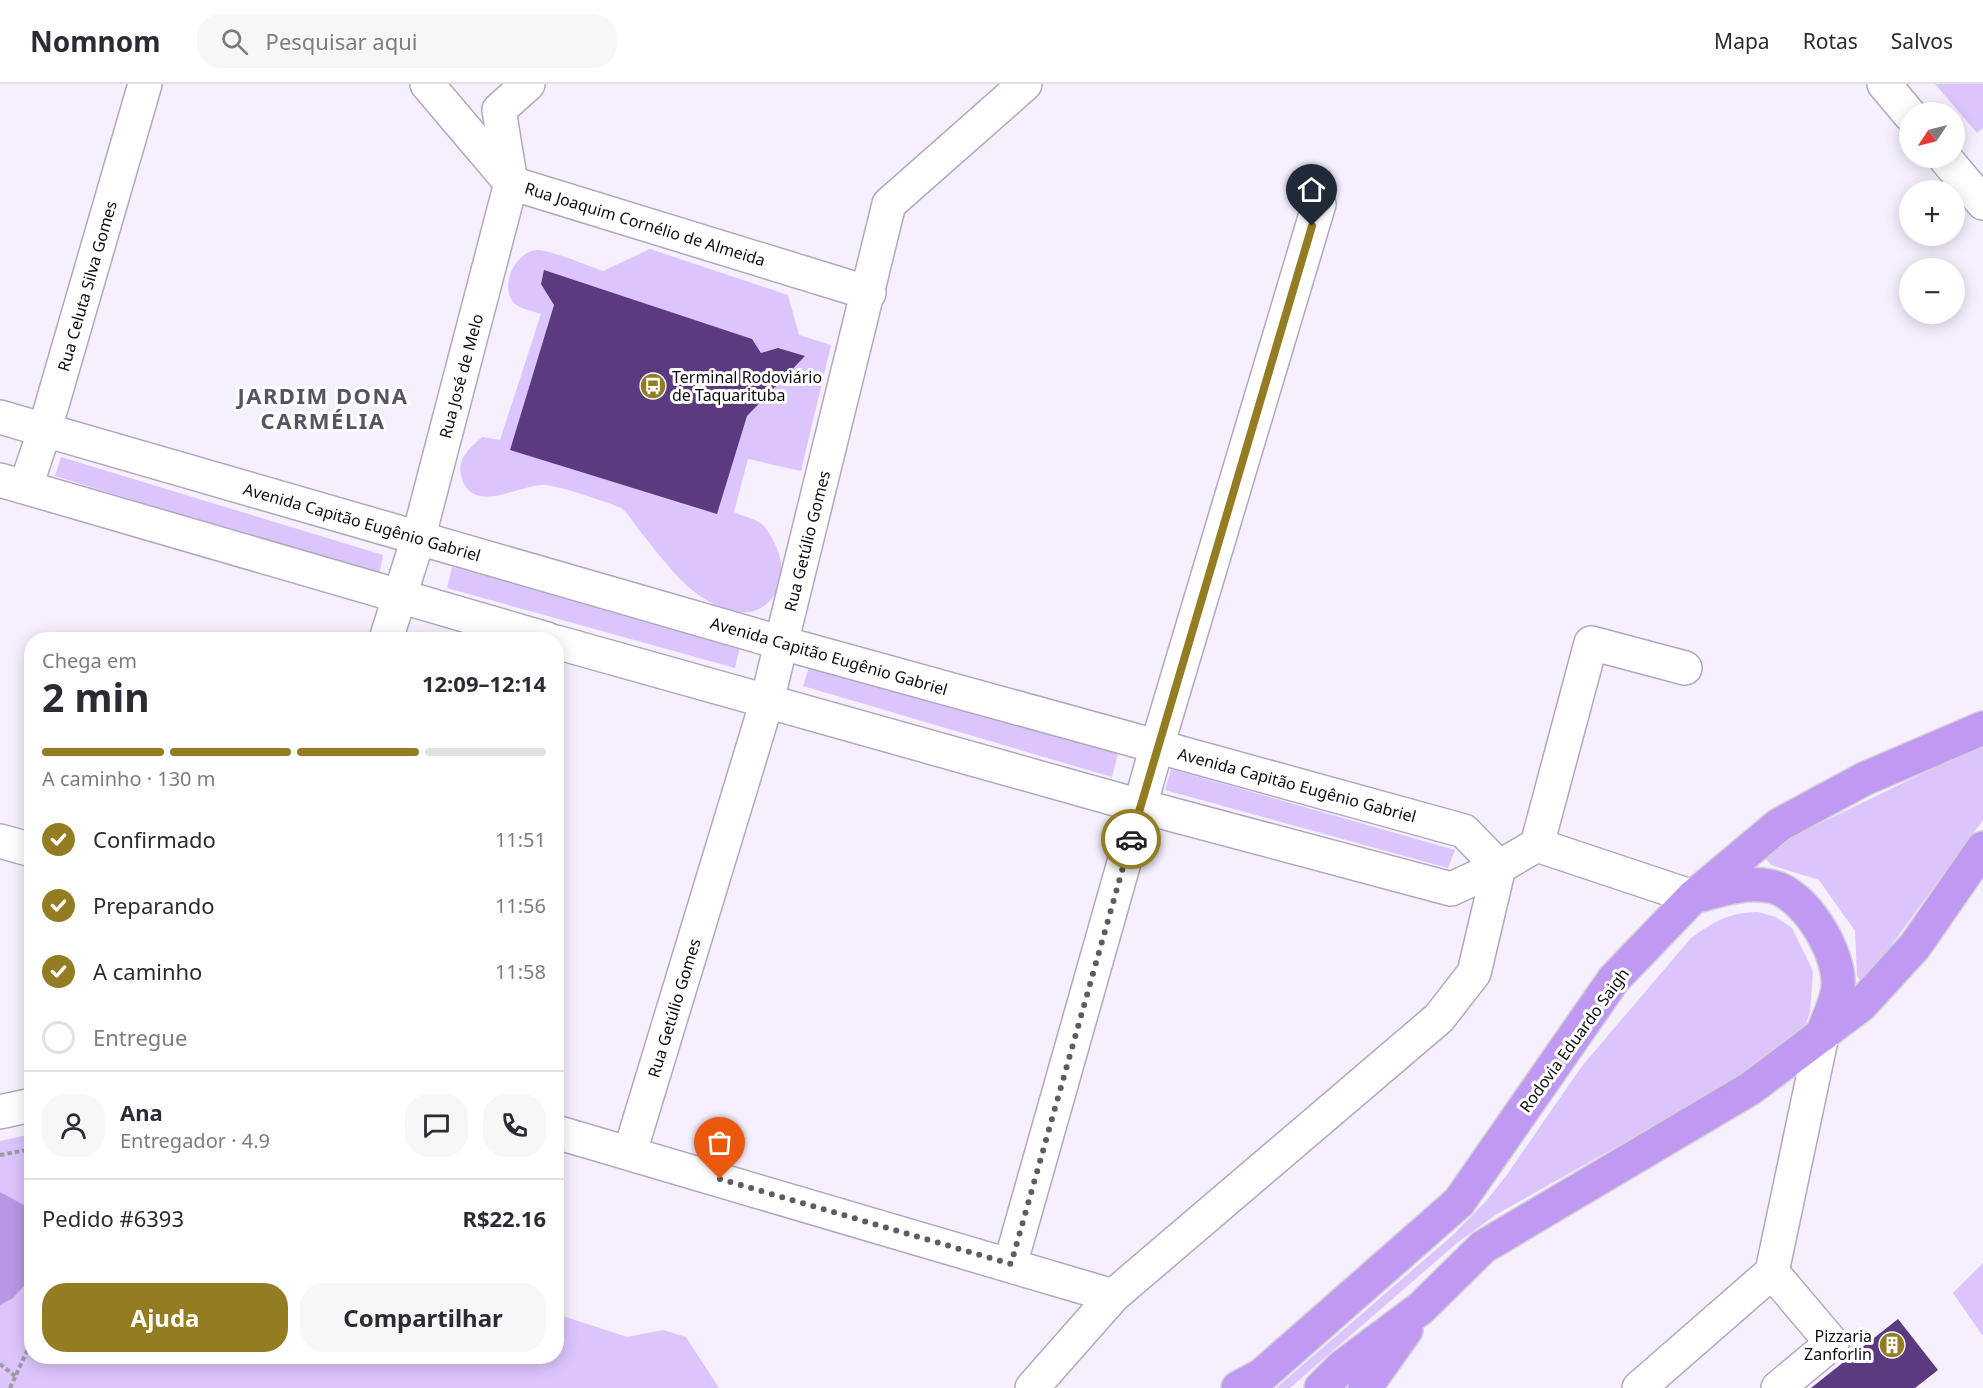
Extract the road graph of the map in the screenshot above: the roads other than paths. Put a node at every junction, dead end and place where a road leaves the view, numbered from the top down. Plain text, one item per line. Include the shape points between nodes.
1 (145, 84) edge
2 (427, 84) edge
3 (528, 84) edge
4 (1025, 84) edge
5 (1884, 84) edge
6 (1899, 102) edge
7 (1953, 168) edge
8 (511, 183) junction
9 (1983, 203) edge
10 (1319, 204) dead end
11 (869, 293) junction
12 (0, 417) edge
13 (45, 429) junction
14 (13, 483) edge
15 (418, 539) junction
16 (399, 598) junction
17 (388, 632) edge
18 (521, 632) edge
19 (782, 643) junction
20 (564, 644) edge
21 (1684, 668) dead end
22 (767, 701) junction
23 (1983, 728) edge
24 (1157, 746) junction
25 (1140, 806) junction
26 (0, 841) edge
27 (1537, 845) junction
28 (24, 848) edge
29 (1983, 848) edge
30 (1499, 867) junction
31 (1693, 897) junction
32 (1822, 1035) junction
33 (24, 1107) edge
34 (0, 1112) edge
35 (564, 1134) edge
36 (630, 1152) junction
37 (1011, 1264) junction
38 (1772, 1272) junction
39 (1113, 1296) junction
40 (1421, 1308) junction
41 (1032, 1388) edge
42 (1238, 1388) edge
43 (1321, 1388) edge
44 (1365, 1388) edge
45 (1639, 1388) edge
46 (1778, 1388) edge

1 - 13 street, Rua Celuta Silva Gomes
2 - 8 street, Rua Joaquim Cornélio de Almeida
3 - 8 street, Rua José de Melo via 499,110
4 - 11 street, Rua Getúlio Gomes via 889,204
5 - 6 street
7 - 9 street
8 - 11 street, Rua Joaquim Cornélio de Almeida
8 - 15 street, Rua José de Melo
10 - 24 street
11 - 19 street, Rua Getúlio Gomes
12 - 13 street, Avenida Capitão Eugênio Gabriel
13 - 14 street, Rua Celuta Silva Gomes
13 - 15 street, Avenida Capitão Eugênio Gabriel
14 - 16 street
15 - 16 street, Rua José de Melo
15 - 19 street, Avenida Capitão Eugênio Gabriel
16 - 17 street, Rua José de Melo
16 - 18 street
19 - 22 street, Rua Getúlio Gomes
19 - 24 street, Avenida Capitão Eugênio Gabriel
20 - 22 street
21 - 27 street via 1591,643
22 - 25 street
22 - 36 street, Rua Getúlio Gomes
23 - 31 highway, Rodovia Eduardo Saigh via 1864,779 1779,825
24 - 25 street
24 - 30 street, Avenida Capitão Eugênio Gabriel via 1464,831
25 - 30 street via 1451,890
25 - 37 street
26 - 28 street
27 - 30 street
27 - 31 street
29 - 32 highway via 1914,946 1861,1005
30 - 39 street via 1474,973 1439,1018
31 - 32 highway via 1736,885 1771,886 1804,906 1829,944 1838,986
31 - 42 highway, Rodovia Eduardo Saigh via 1614,979 1460,1202 1262,1375
32 - 38 street
32 - 40 highway via 1751,1088 1483,1248
33 - 34 street
35 - 36 street
36 - 37 street
37 - 39 street
38 - 45 street
38 - 46 street via 1832,1343
39 - 41 street
40 - 43 highway via 1342,1367
40 - 44 highway

